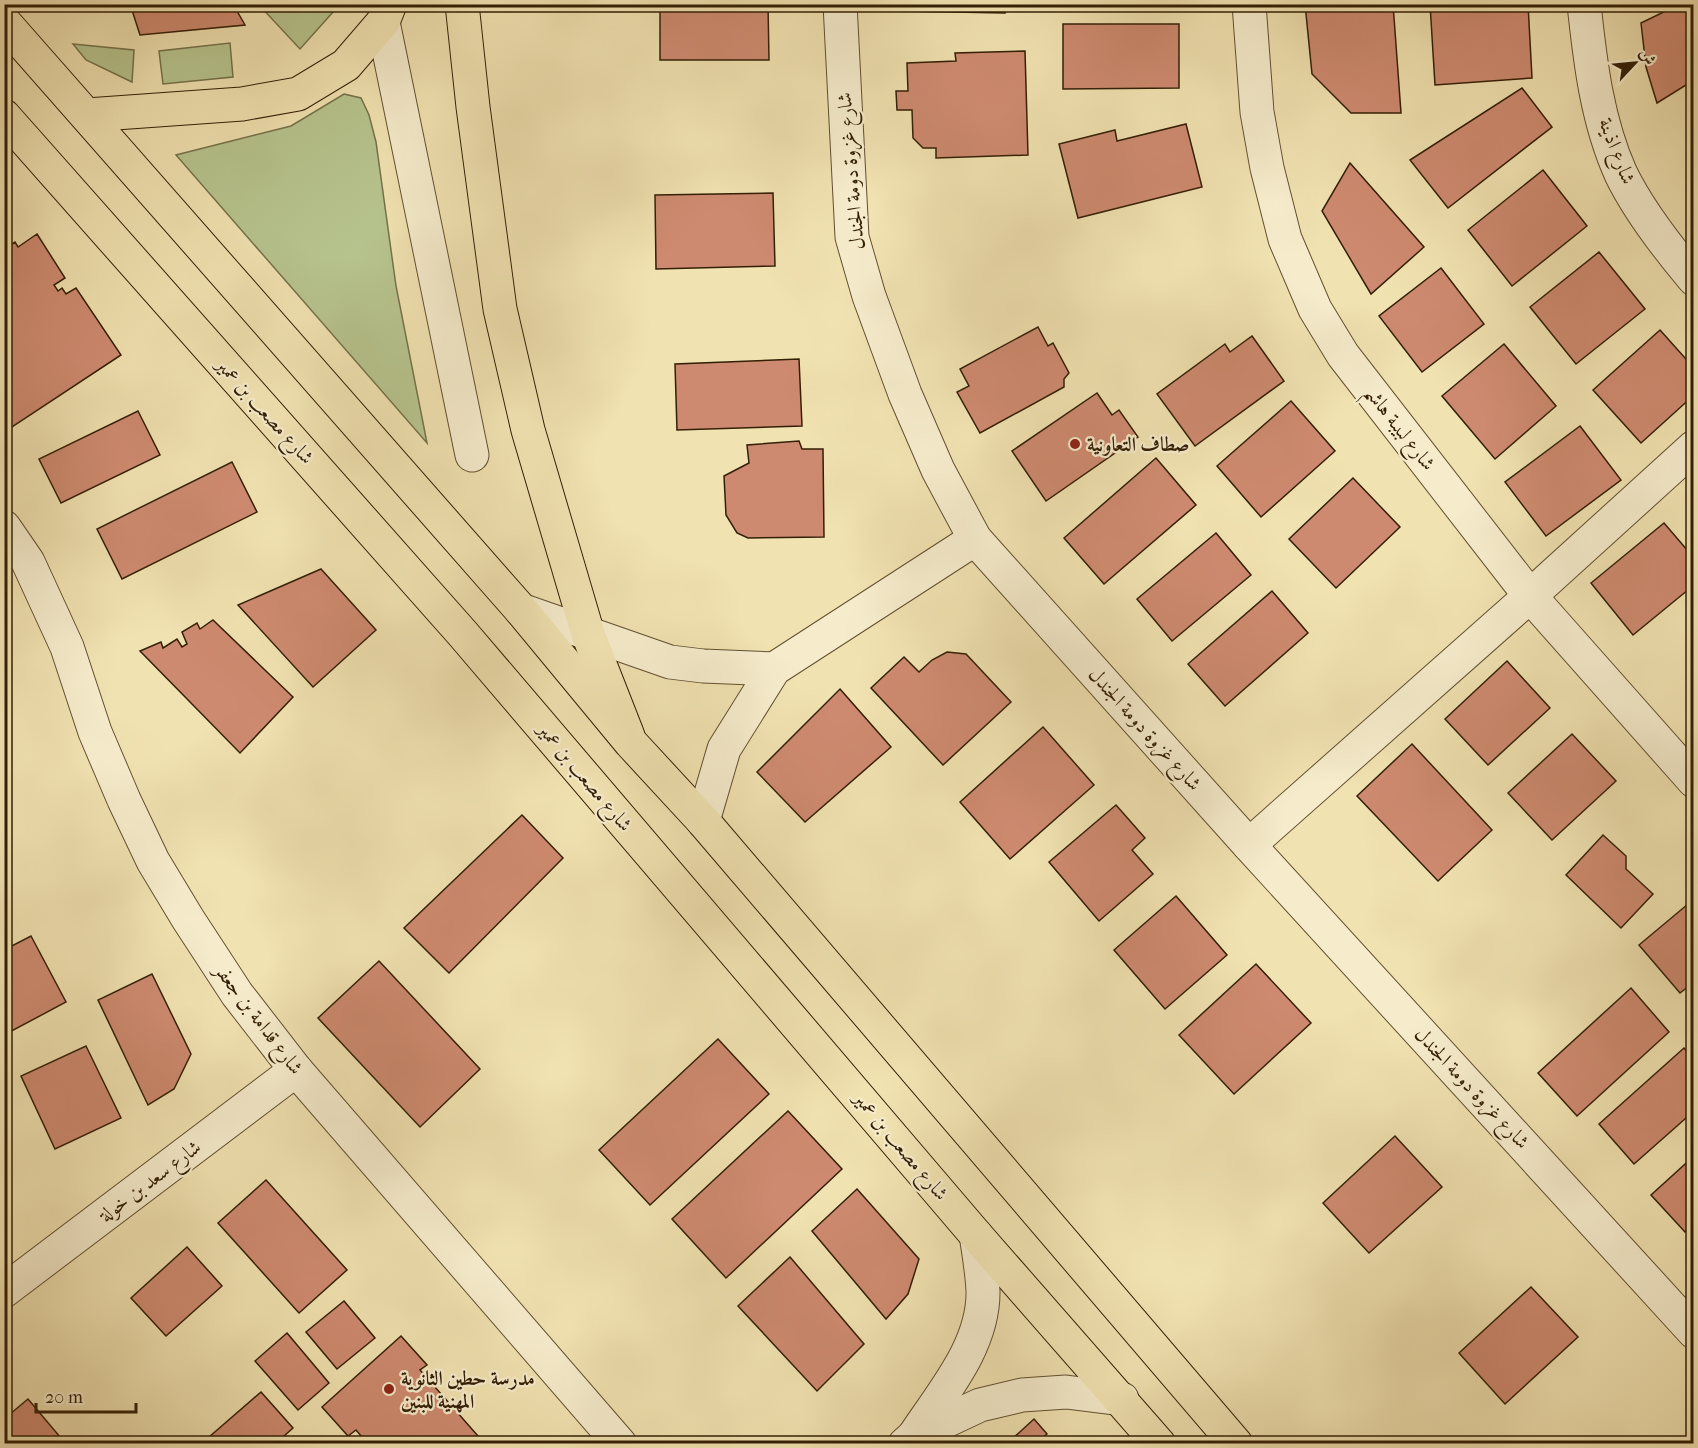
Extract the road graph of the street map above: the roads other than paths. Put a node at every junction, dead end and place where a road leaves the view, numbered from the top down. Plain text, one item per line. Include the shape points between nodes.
1 (462, 4) edge
2 (840, 4) edge
3 (1249, 4) edge
4 (1584, 4) edge
5 (386, 13) edge
6 (4, 22) edge
7 (87, 115) junction
8 (10, 127) edge
9 (1694, 279) edge
10 (1694, 447) edge
11 (472, 454) dead end
12 (4, 527) edge
13 (975, 539) junction
14 (1530, 596) junction
15 (521, 610) junction
16 (588, 634) junction
17 (774, 669) junction
18 (631, 743) junction
19 (1694, 781) edge
20 (703, 821) junction
21 (1249, 845) junction
22 (296, 1070) junction
23 (976, 1235) junction
24 (4, 1291) edge
25 (1694, 1332) edge
26 (1122, 1399) junction
27 (909, 1440) edge
28 (620, 1443) edge
29 (1159, 1443) edge
30 (1236, 1443) edge

1 - 16 main road via 500,309 528,430
2 - 13 street, شارع غزوة دومة الجندل via 852,237 868,296 905,394 938,470
3 - 14 street, شارع لبيبة هاشم via 1257,112 1267,168 1285,239 1315,309 1343,355
4 - 9 street, شارع اذينة via 1592,72 1621,174
5 - 7 main road via 346,65 298,94 243,104
5 - 11 street
6 - 7 main road
7 - 15 main road
8 - 23 main road, شارع مصعب بن عمير via 464,634
10 - 14 street
12 - 22 street, شارع قدامة بن جعفر via 28,562 67,647 95,732 153,861 237,994
13 - 17 street
13 - 21 street, شارع غزوة دومة الجندل
14 - 19 street, شارع لبيبة هاشم
14 - 21 street
15 - 16 street
15 - 18 main road
16 - 17 street via 670,662
16 - 18 main road
17 - 20 street via 724,749
18 - 20 main road
20 - 30 main road
21 - 25 street, شارع غزوة دومة الجندل
22 - 24 street, شارع سعد بن خولة
22 - 28 street, شارع قدامة بن جعفر
23 - 26 main road, شارع مصعب بن عمير
23 - 27 street via 983,1292 977,1333 961,1365
26 - 27 street via 1066,1392 1022,1395 980,1405
26 - 29 main road, شارع مصعب بن عمير

